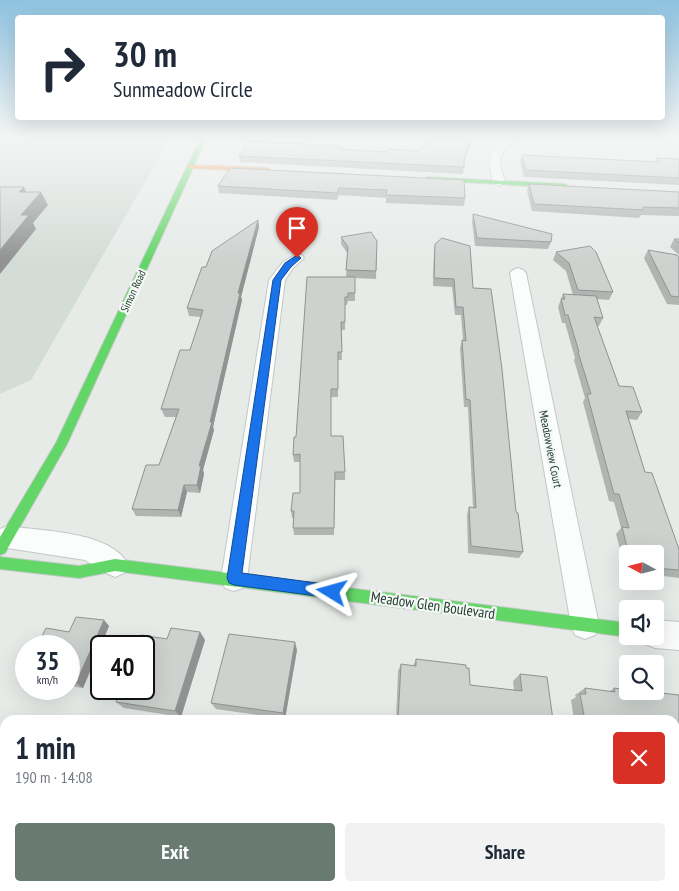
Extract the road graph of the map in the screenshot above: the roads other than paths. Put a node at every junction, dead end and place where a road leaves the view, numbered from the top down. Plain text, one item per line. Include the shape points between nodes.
1 (184, 179) edge
2 (426, 179) edge
3 (498, 179) edge
4 (499, 182) junction
5 (580, 187) edge
6 (297, 258) dead end
7 (518, 273) dead end
8 (4, 543) edge
9 (0, 562) edge
10 (115, 564) junction
11 (234, 578) junction
12 (584, 625) junction
13 (619, 629) edge
14 (664, 635) edge
15 (679, 636) edge

1 - 8 street, Simon Road via 61,444
2 - 4 street
3 - 4 street
4 - 5 street
6 - 11 street via 277,280
7 - 12 street, Meadowview Court
8 - 10 street via 90,549
9 - 10 street, Meadow Glen Boulevard via 79,572
10 - 11 street, Meadow Glen Boulevard
11 - 12 street, Meadow Glen Boulevard
12 - 13 street, Meadow Glen Boulevard
14 - 15 street

